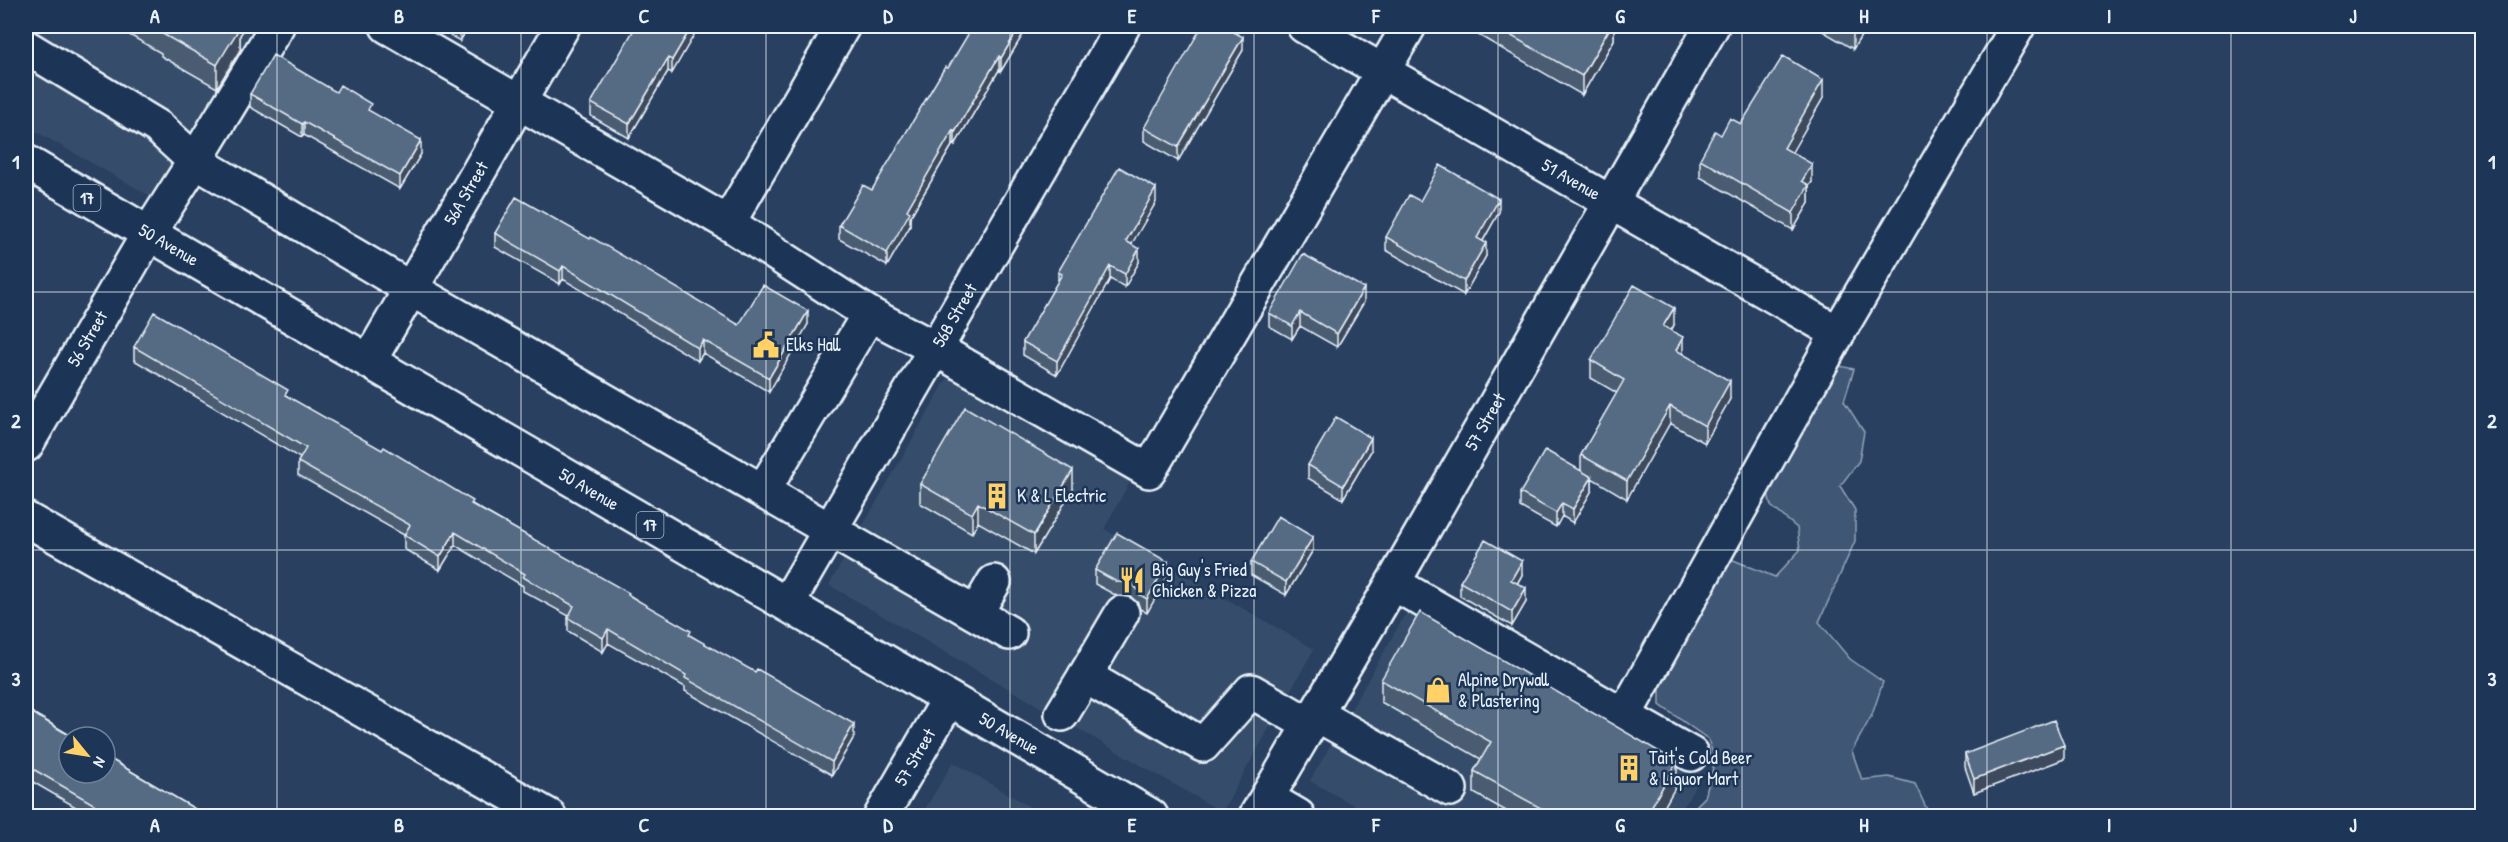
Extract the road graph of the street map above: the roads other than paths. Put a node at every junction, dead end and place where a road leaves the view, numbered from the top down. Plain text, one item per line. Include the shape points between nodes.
1 (277, 26) edge
2 (387, 26) edge
3 (563, 26) edge
4 (843, 26) edge
5 (1123, 26) edge
6 (1304, 26) edge
7 (1410, 26) edge
8 (1712, 26) edge
9 (2018, 26) edge
10 (26, 47) edge
11 (1383, 71) junction
12 (519, 102) junction
13 (195, 161) junction
14 (26, 162) edge
15 (1610, 202) junction
16 (728, 223) junction
17 (149, 233) junction
18 (411, 289) junction
19 (869, 314) junction
20 (1838, 333) junction
21 (936, 349) junction
22 (369, 361) junction
23 (26, 445) edge
24 (763, 491) junction
25 (26, 519) edge
26 (830, 531) junction
27 (994, 582) dead end
28 (1393, 583) junction
29 (787, 604) junction
30 (1122, 612) dead end
31 (976, 613) junction
32 (1009, 633) dead end
33 (1085, 676) junction
34 (949, 699) junction
35 (1062, 714) dead end
36 (1624, 716) junction
37 (1313, 719) junction
38 (1691, 754) dead end
39 (1450, 789) dead end
40 (1261, 807) edge
41 (549, 816) edge
42 (881, 816) edge
43 (1151, 816) edge
44 (1298, 816) edge

1 - 13 street, 56 Street
2 - 12 street
3 - 12 street, 56A Street
4 - 16 street
5 - 21 street, 56B Street
6 - 11 street, 51 Avenue
7 - 11 street
8 - 15 street, 57 Street
9 - 20 street
10 - 13 street via 158,127
11 - 15 street, 51 Avenue
11 - 21 street via 1149,471
12 - 16 street
12 - 18 street, 56A Street
13 - 17 street, 56 Street
13 - 18 street
14 - 17 street, 50 Avenue / 17
15 - 20 street, 51 Avenue
15 - 28 street, 57 Street
16 - 19 street
17 - 22 street, 50 Avenue / 17
17 - 23 street, 56 Street
18 - 22 street, 56A Street
18 - 24 street
19 - 21 street
19 - 24 street
20 - 36 street
21 - 26 street, 56B Street
22 - 29 street, 50 Avenue / 17
24 - 26 street
25 - 41 street
26 - 29 street, 56B Street
26 - 31 street
27 - 31 street
28 - 36 street
28 - 37 street, 57 Street
29 - 34 street, 50 Avenue / 17
30 - 33 street
31 - 32 street
33 - 35 street
33 - 37 street via 1203,745 1251,691
34 - 42 street, 57 Street
34 - 43 street, 50 Avenue / 17
36 - 38 street
37 - 39 street
37 - 40 street, 57 Street
40 - 44 street

